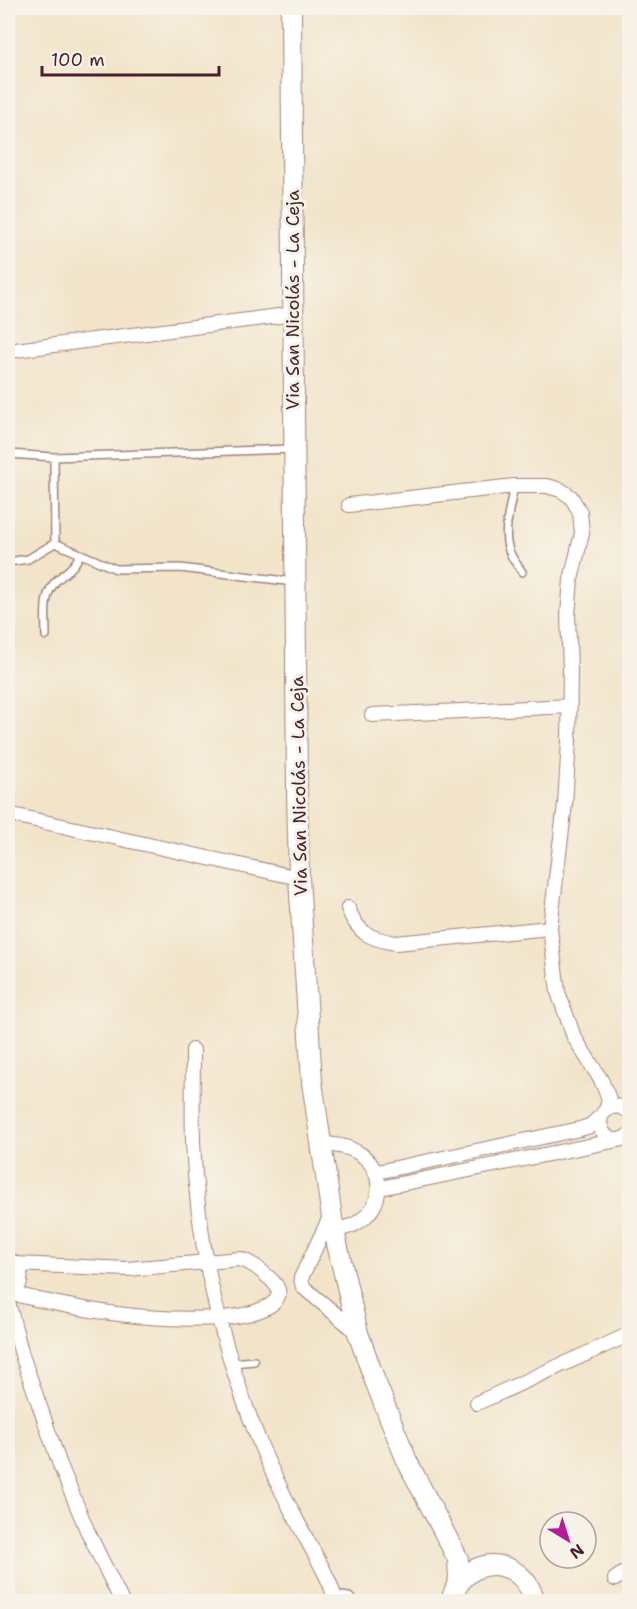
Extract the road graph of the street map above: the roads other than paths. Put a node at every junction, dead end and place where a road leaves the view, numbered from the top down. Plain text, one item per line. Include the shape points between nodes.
1 (291, 8) edge
2 (294, 314) junction
3 (8, 351) edge
4 (295, 449) junction
5 (8, 454) edge
6 (54, 458) junction
7 (514, 486) junction
8 (349, 505) dead end
9 (55, 543) junction
10 (80, 554) junction
11 (8, 562) edge
12 (522, 572) dead end
13 (296, 582) junction
14 (46, 636) dead end
15 (570, 706) junction
16 (372, 715) dead end
17 (8, 814) edge
18 (299, 878) junction
19 (348, 908) dead end
20 (550, 928) junction
21 (193, 1050) dead end
22 (601, 1080) junction
23 (628, 1110) edge
24 (604, 1113) junction
25 (625, 1138) edge
26 (320, 1143) junction
27 (377, 1172) junction
28 (380, 1188) junction
29 (333, 1223) junction
30 (206, 1261) junction
31 (12, 1262) edge
32 (287, 1286) junction
33 (8, 1296) edge
34 (220, 1318) junction
35 (358, 1333) junction
36 (630, 1334) edge
37 (254, 1361) dead end
38 (232, 1363) junction
39 (477, 1403) dead end
40 (447, 1541) junction
41 (502, 1566) junction
42 (630, 1569) edge
43 (615, 1579) dead end
44 (335, 1598) edge
45 (451, 1600) edge
46 (122, 1602) edge
47 (355, 1602) edge
48 (535, 1602) edge

1 - 2 street, Via San Nicolás - La Ceja
2 - 3 street
2 - 4 street, Via San Nicolás - La Ceja
4 - 6 lane
4 - 13 street, Via San Nicolás - La Ceja
5 - 6 lane
6 - 9 lane
7 - 8 street
7 - 12 lane via 506,537 510,555
7 - 15 street via 561,490 580,512 582,533 568,615
9 - 10 lane
9 - 11 lane via 28,559
10 - 13 lane via 116,569 180,568
10 - 14 lane via 46,597
13 - 18 street, Via San Nicolás - La Ceja
15 - 16 street
15 - 20 street via 565,804
17 - 18 street
18 - 26 street, Via San Nicolás - La Ceja via 312,1082
19 - 20 street via 352,921 362,932 396,943
20 - 22 street via 558,992 574,1037
21 - 30 street via 193,1142
22 - 23 street
22 - 24 street via 609,1099
23 - 24 street via 615,1106
24 - 25 street via 600,1125 604,1134 613,1140
24 - 27 street via 580,1130
25 - 28 street
26 - 27 street via 356,1151
26 - 29 street, Via San Nicolás - La Ceja
27 - 28 street
28 - 29 street via 375,1204 363,1220 349,1227
29 - 32 street
29 - 35 street, Via San Nicolás - La Ceja
30 - 31 street via 128,1269
30 - 32 street via 245,1260
30 - 34 street
31 - 33 street via 21,1280
32 - 34 street via 263,1310
32 - 35 street
33 - 34 street via 157,1318
33 - 46 street via 22,1355 60,1465
34 - 38 street
35 - 40 street, Via San Nicolás - La Ceja via 407,1461
36 - 39 street
37 - 38 lane
38 - 44 street via 266,1459
40 - 41 street
40 - 45 street, Via San Nicolás - La Ceja via 458,1559 459,1570
41 - 45 street via 476,1568 465,1575
41 - 48 street via 513,1569 528,1583
42 - 43 street
44 - 47 lane via 349,1597

